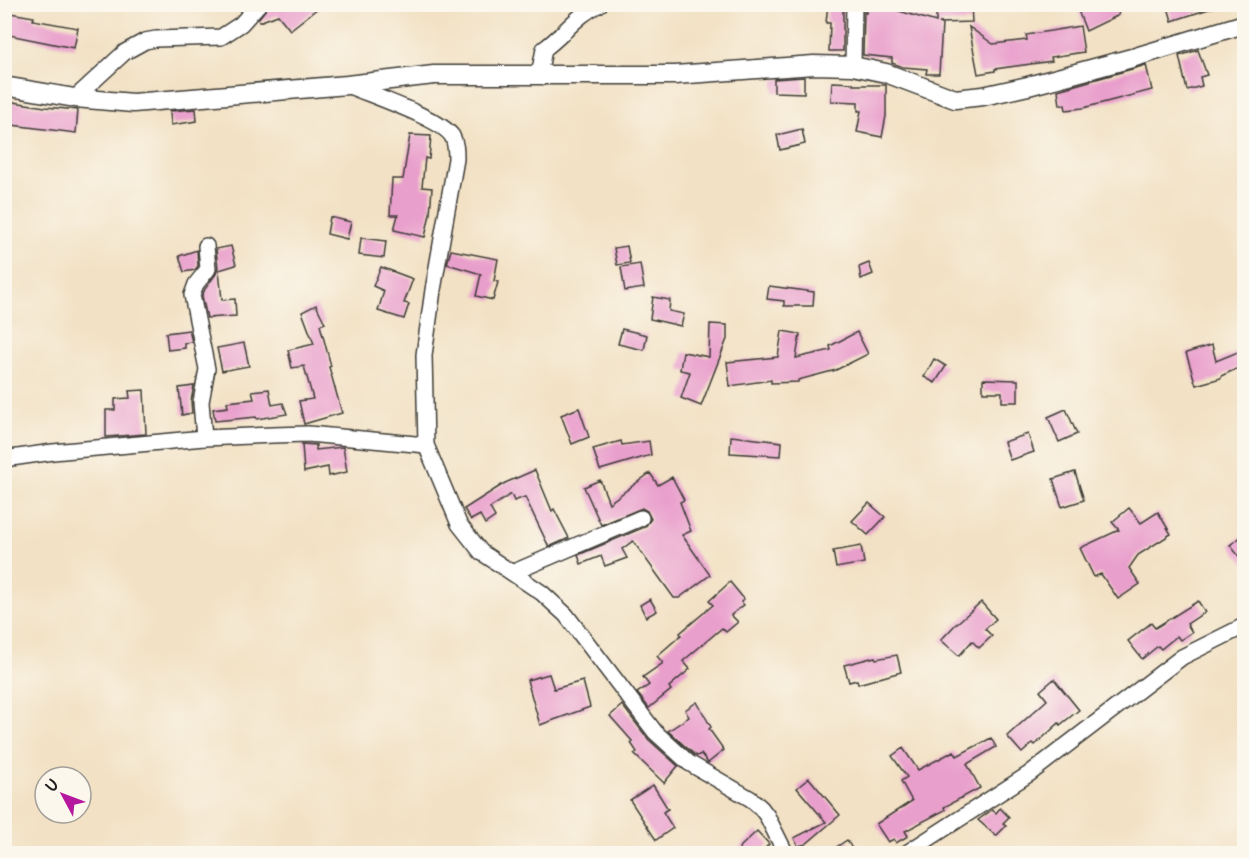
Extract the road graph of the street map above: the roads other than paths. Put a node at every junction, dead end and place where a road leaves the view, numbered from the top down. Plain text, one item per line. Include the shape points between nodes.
1 (259, 4) edge
2 (600, 4) edge
3 (854, 4) edge
4 (1245, 24) edge
5 (853, 66) junction
6 (539, 75) junction
7 (4, 86) edge
8 (347, 86) junction
9 (75, 98) junction
10 (206, 246) dead end
11 (204, 438) junction
12 (426, 445) junction
13 (4, 459) edge
14 (641, 518) dead end
15 (514, 572) junction
16 (1245, 626) edge
17 (786, 854) edge
18 (904, 854) edge

1 - 9 street via 242,24 221,37 145,41 125,52
2 - 6 street via 578,16 544,49
3 - 5 street
4 - 5 street via 983,96 955,99 886,73
5 - 6 street via 675,75
6 - 8 street via 434,75
7 - 9 street
8 - 9 street via 133,103
8 - 12 street via 437,124 454,138 456,147 424,355
10 - 11 street via 208,269 192,295 207,369 201,402
11 - 12 street via 308,434
11 - 13 street
12 - 15 street via 468,538 481,552
14 - 15 street
15 - 17 street via 566,615 655,732 689,763 761,808
16 - 18 street via 1182,657 1029,774

